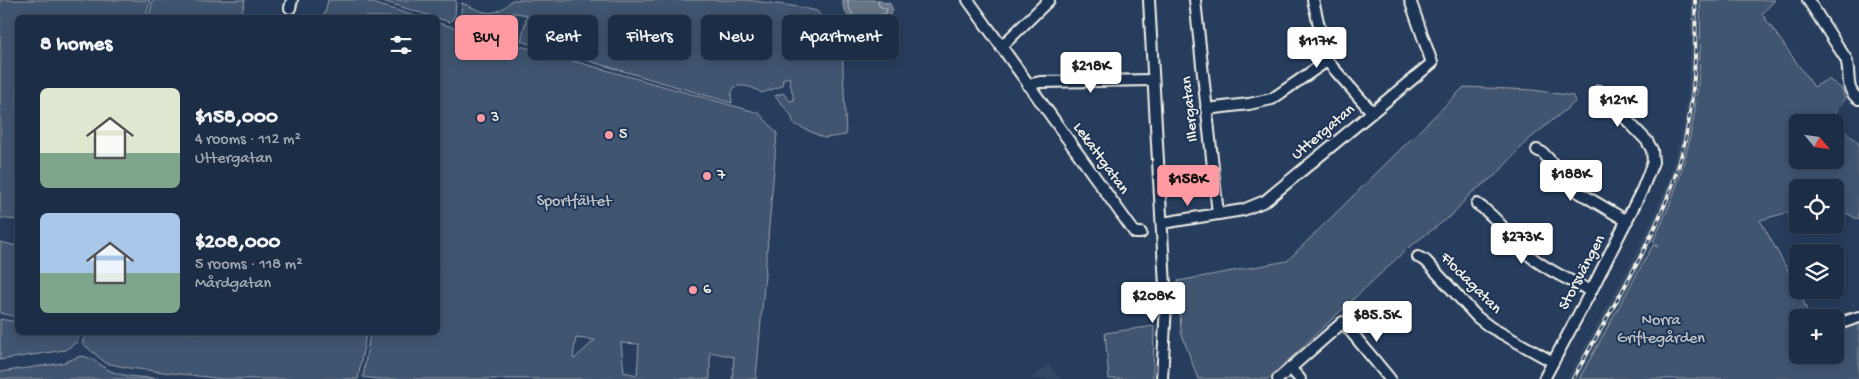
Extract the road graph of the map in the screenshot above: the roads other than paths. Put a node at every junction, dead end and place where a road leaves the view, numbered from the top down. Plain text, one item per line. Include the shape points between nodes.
1 (968, 0) edge
2 (1049, 0) edge
3 (1149, 0) edge
4 (1195, 0) edge
5 (1313, 0) edge
6 (1410, 0) edge
7 (1808, 0) edge
8 (1001, 47) junction
9 (1327, 61) junction
10 (1152, 80) junction
11 (1028, 84) junction
12 (1599, 90) dead end
13 (1859, 99) edge
14 (1206, 109) junction
15 (1372, 112) junction
16 (1537, 150) dead end
17 (1477, 204) dead end
18 (1218, 214) junction
19 (1627, 221) junction
20 (1162, 223) junction
21 (1141, 232) dead end
22 (1418, 257) dead end
23 (1591, 291) junction
24 (1859, 317) edge
25 (1844, 321) edge
26 (1553, 362) junction
27 (1290, 368) junction
28 (1162, 379) edge
29 (1278, 379) edge
30 (1300, 379) edge
31 (1390, 379) edge
32 (1544, 379) edge

1 - 8 street, Lekattgatan
2 - 8 street
3 - 10 street
4 - 14 street, Illergatan
5 - 9 street
6 - 15 street, Uttergatan via 1432,63
7 - 13 street via 1846,58 1850,89
8 - 11 street, Lekattgatan
9 - 14 street via 1272,99
9 - 15 street
10 - 11 street
10 - 20 street
11 - 21 street, Lekattgatan via 1135,233
12 - 19 street, Storsvängen via 1652,150 1653,162
14 - 18 street, Illergatan
15 - 18 street, Uttergatan via 1265,201 1243,210
16 - 19 street via 1580,193
17 - 23 street via 1487,210 1531,257
18 - 20 street, Uttergatan
19 - 23 street, Storsvängen
20 - 28 street via 1166,304
22 - 26 street, Flodagatan via 1426,261 1477,317
23 - 26 street, Storsvängen
24 - 25 street
26 - 32 street, Storsvängen
27 - 29 street
27 - 30 street
27 - 31 street via 1342,322

